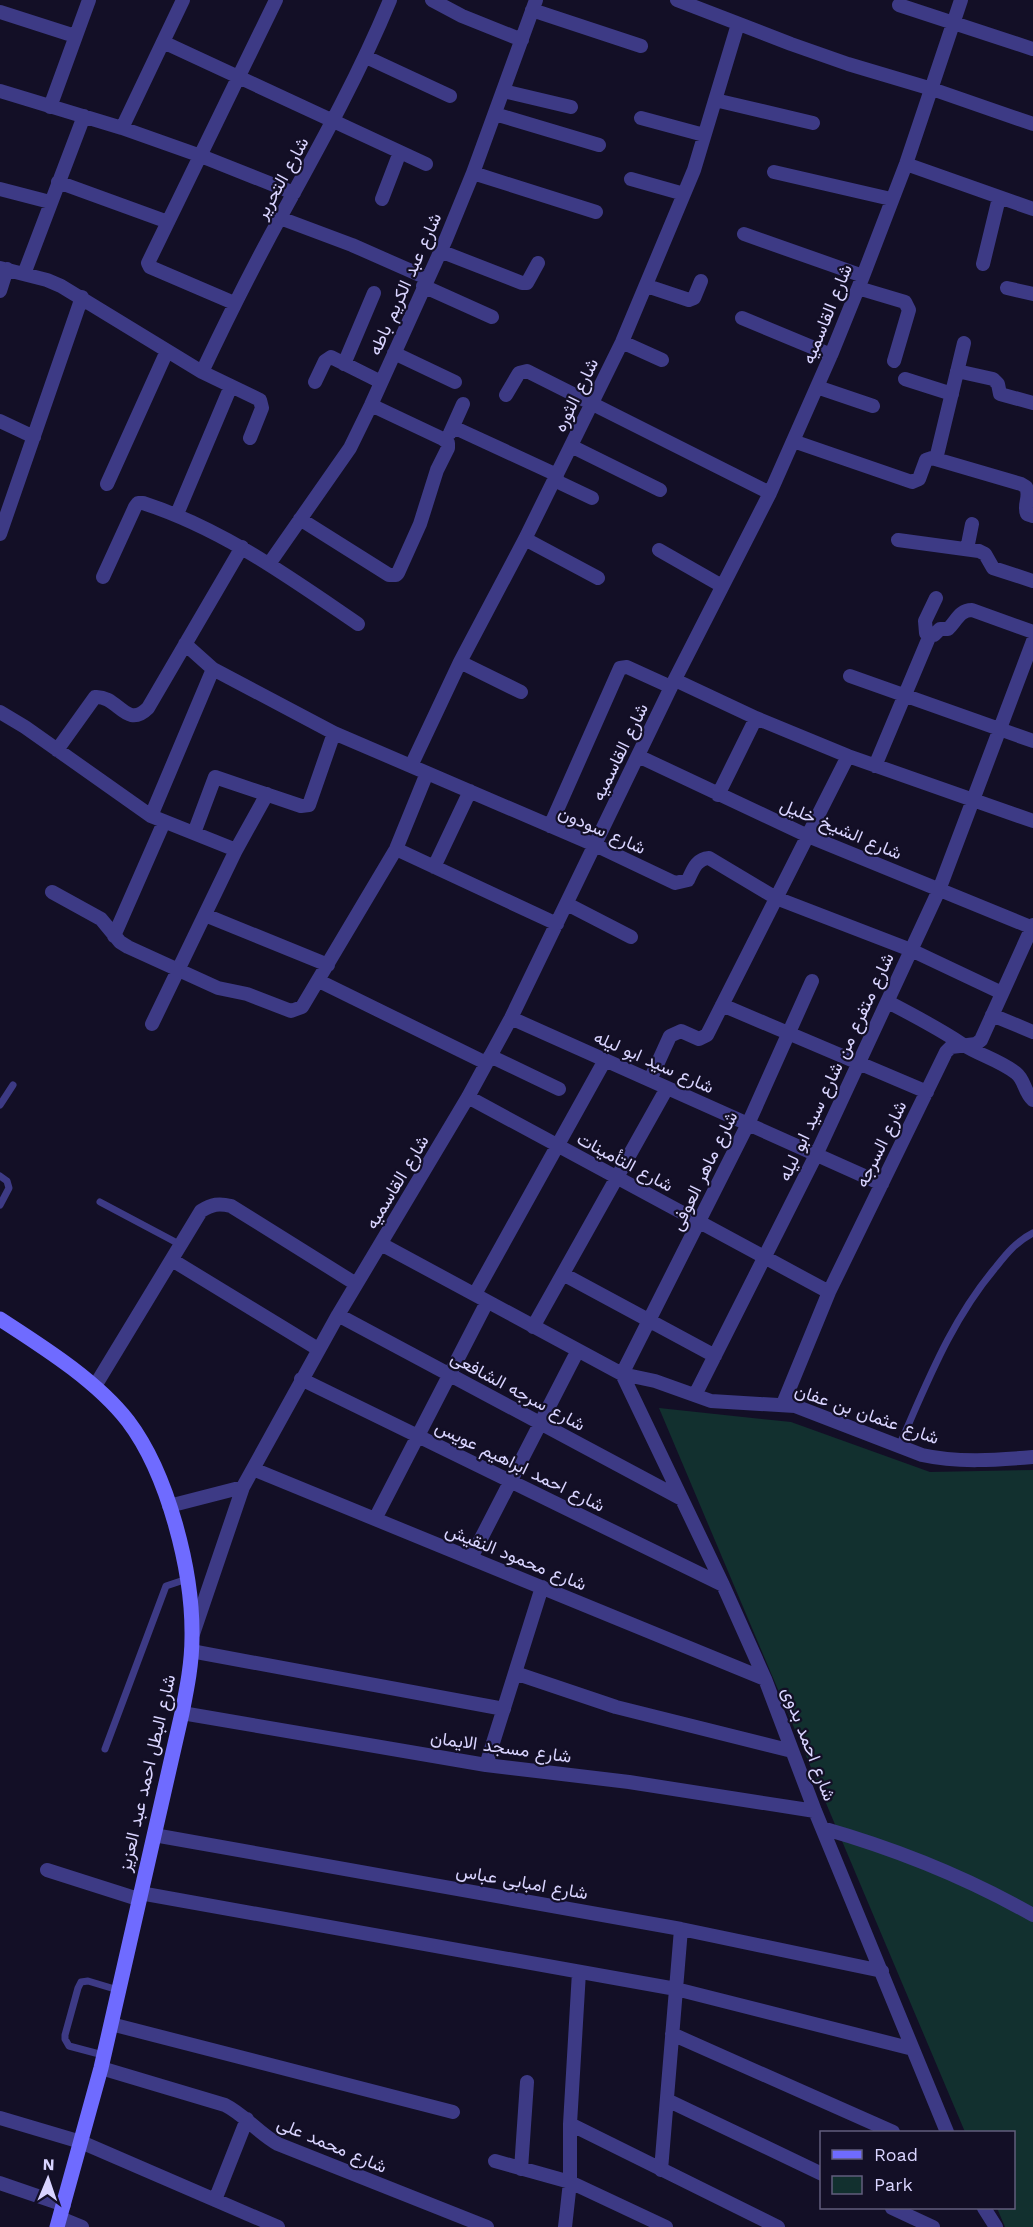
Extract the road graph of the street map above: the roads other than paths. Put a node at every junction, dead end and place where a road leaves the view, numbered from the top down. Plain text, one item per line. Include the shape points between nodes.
1 (89, 0) edge
2 (183, 0) edge
3 (276, 0) edge
4 (390, 0) edge
5 (677, 0) edge
6 (961, 0) edge
7 (437, 1) edge
8 (534, 5) edge
9 (899, 5) dead end
10 (0, 12) edge
11 (954, 21) junction
12 (738, 24) junction
13 (75, 36) junction
14 (522, 40) junction
15 (163, 42) junction
16 (641, 46) dead end
17 (1033, 49) edge
18 (366, 57) junction
19 (239, 77) junction
20 (932, 89) junction
21 (0, 91) edge
22 (503, 91) junction
23 (450, 96) dead end
24 (715, 100) junction
25 (50, 107) junction
26 (571, 107) dead end
27 (495, 114) junction
28 (84, 116) junction
29 (641, 118) dead end
30 (333, 121) junction
31 (813, 123) dead end
32 (1033, 124) edge
33 (122, 128) junction
34 (704, 135) junction
35 (599, 145) dead end
36 (400, 152) junction
37 (201, 156) junction
38 (426, 164) dead end
39 (906, 164) junction
40 (774, 172) dead end
41 (473, 173) junction
42 (631, 179) dead end
43 (58, 182) junction
44 (0, 189) edge
45 (294, 193) junction
46 (684, 194) junction
47 (999, 198) junction
48 (382, 199) dead end
49 (891, 199) junction
50 (50, 202) junction
51 (1033, 209) edge
52 (596, 212) dead end
53 (280, 218) junction
54 (168, 222) junction
55 (744, 234) dead end
56 (440, 251) junction
57 (538, 263) dead end
58 (983, 264) dead end
59 (3, 268) edge
60 (24, 274) junction
61 (701, 281) dead end
62 (425, 282) junction
63 (861, 282) junction
64 (647, 286) junction
65 (1007, 288) dead end
66 (0, 291) edge
67 (375, 293) dead end
68 (1033, 294) edge
69 (82, 297) junction
70 (234, 303) junction
71 (492, 317) dead end
72 (741, 318) dead end
73 (622, 342) junction
74 (964, 343) dead end
75 (167, 351) junction
76 (394, 353) junction
77 (831, 355) junction
78 (662, 360) dead end
79 (894, 361) dead end
80 (344, 363) junction
81 (957, 371) junction
82 (202, 372) junction
83 (904, 379) dead end
84 (315, 382) dead end
85 (381, 382) junction
86 (455, 382) dead end
87 (231, 386) junction
88 (817, 387) junction
89 (952, 394) junction
90 (506, 395) dead end
91 (593, 403) junction
92 (1033, 404) edge
93 (371, 405) junction
94 (463, 405) dead end
95 (873, 406) dead end
96 (0, 421) edge
97 (453, 427) junction
98 (34, 437) junction
99 (250, 438) dead end
100 (793, 441) junction
101 (447, 442) junction
102 (571, 446) junction
103 (936, 459) junction
104 (555, 478) junction
105 (107, 484) dead end
106 (0, 488) edge
107 (660, 490) dead end
108 (770, 493) junction
109 (13, 495) junction
110 (592, 498) dead end
111 (177, 514) junction
112 (1033, 516) edge
113 (300, 519) junction
114 (972, 524) dead end
115 (0, 534) edge
116 (525, 539) junction
117 (898, 540) dead end
118 (242, 547) junction
119 (967, 549) junction
120 (659, 550) dead end
121 (269, 564) junction
122 (103, 577) dead end
123 (598, 578) dead end
124 (1033, 581) edge
125 (722, 586) junction
126 (936, 598) dead end
127 (358, 624) dead end
128 (1033, 632) edge
129 (930, 635) junction
130 (1033, 641) edge
131 (185, 644) junction
132 (460, 662) junction
133 (213, 669) junction
134 (850, 676) dead end
135 (673, 684) junction
136 (521, 692) dead end
137 (904, 695) junction
138 (0, 712) edge
139 (756, 718) junction
140 (998, 729) junction
141 (334, 733) junction
142 (1033, 741) edge
143 (57, 750) junction
144 (638, 756) junction
145 (848, 756) junction
146 (411, 766) junction
147 (875, 766) junction
148 (427, 773) junction
149 (470, 792) junction
150 (267, 794) junction
151 (718, 795) junction
152 (973, 800) junction
153 (151, 816) junction
154 (1033, 821) edge
155 (164, 822) junction
156 (550, 826) junction
157 (194, 833) junction
158 (808, 836) junction
159 (594, 845) junction
160 (396, 849) junction
161 (236, 850) junction
162 (434, 867) junction
163 (939, 890) junction
164 (52, 892) dead end
165 (776, 898) junction
166 (567, 904) junction
167 (205, 915) junction
168 (557, 924) junction
169 (1033, 927) edge
170 (114, 936) junction
171 (631, 937) dead end
172 (911, 950) junction
173 (328, 965) junction
174 (178, 970) junction
175 (319, 981) junction
176 (812, 981) dead end
177 (1002, 993) junction
178 (888, 1002) junction
179 (722, 1005) junction
180 (992, 1015) junction
181 (511, 1018) junction
182 (152, 1024) dead end
183 (1033, 1032) edge
184 (788, 1033) junction
185 (962, 1045) junction
186 (488, 1059) junction
187 (605, 1060) junction
188 (859, 1063) junction
189 (650, 1080) junction
190 (13, 1085) dead end
191 (667, 1088) junction
192 (559, 1089) dead end
193 (927, 1092) junction
194 (468, 1097) junction
195 (1033, 1100) edge
196 (0, 1105) edge
197 (748, 1124) junction
198 (558, 1146) junction
199 (816, 1155) junction
200 (0, 1176) edge
201 (616, 1178) junction
202 (882, 1184) junction
203 (100, 1202) dead end
204 (0, 1205) edge
205 (699, 1222) junction
206 (1033, 1233) edge
207 (381, 1244) junction
208 (181, 1245) junction
209 (765, 1258) junction
210 (172, 1260) junction
211 (563, 1274) junction
212 (356, 1284) junction
213 (829, 1292) junction
214 (481, 1298) junction
215 (338, 1315) junction
216 (0, 1319) edge
217 (649, 1320) junction
218 (533, 1327) junction
219 (318, 1349) junction
220 (577, 1352) junction
221 (716, 1356) junction
222 (450, 1374) junction
223 (622, 1374) junction
224 (302, 1379) junction
225 (95, 1386) junction
226 (695, 1395) junction
227 (783, 1404) junction
228 (540, 1423) junction
229 (418, 1436) junction
230 (899, 1446) junction
231 (1033, 1457) edge
232 (254, 1469) junction
233 (510, 1481) junction
234 (243, 1487) junction
235 (682, 1499) junction
236 (169, 1506) junction
237 (375, 1519) junction
238 (471, 1558) junction
239 (187, 1579) junction
240 (723, 1584) junction
241 (542, 1587) junction
242 (192, 1643) junction
243 (515, 1673) junction
244 (765, 1679) junction
245 (504, 1709) junction
246 (182, 1713) junction
247 (105, 1749) dead end
248 (792, 1752) junction
249 (486, 1765) junction
250 (815, 1811) junction
251 (822, 1828) junction
252 (153, 1835) junction
253 (47, 1870) dead end
254 (139, 1896) junction
255 (1033, 1915) edge
256 (681, 1929) junction
257 (882, 1971) junction
258 (579, 1972) junction
259 (676, 1989) junction
260 (118, 1990) junction
261 (111, 2024) junction
262 (672, 2034) junction
263 (913, 2049) junction
264 (102, 2062) junction
265 (527, 2082) dead end
266 (667, 2100) junction
267 (453, 2112) dead end
268 (0, 2118) edge
269 (247, 2119) junction
270 (570, 2124) junction
271 (889, 2131) edge
272 (946, 2131) edge
273 (81, 2142) junction
274 (495, 2161) dead end
275 (521, 2169) junction
276 (661, 2170) junction
277 (820, 2173) edge
278 (570, 2182) junction
279 (0, 2183) edge
280 (215, 2200) junction
281 (894, 2209) edge
282 (985, 2209) edge
283 (61, 2217) edge
284 (82, 2227) edge
285 (278, 2227) edge
286 (487, 2227) edge
287 (564, 2227) edge
288 (666, 2227) edge
289 (778, 2227) edge
290 (933, 2227) edge
291 (996, 2227) edge

1 - 13 street
2 - 15 street
3 - 19 street
4 - 18 street, شارع التحرير
5 - 12 street
6 - 11 street, شارع القاسميه
7 - 14 street
8 - 14 street, شارع عبد الكريم باطه
8 - 16 street
9 - 11 street
10 - 13 street
11 - 17 street
11 - 20 street, شارع القاسميه
12 - 20 street
12 - 24 street, شارع الثوره
13 - 25 street
14 - 22 street, شارع عبد الكريم باطه
15 - 19 street
15 - 33 street
18 - 23 street
18 - 30 street, شارع التحرير
19 - 30 street
19 - 37 street
20 - 32 street
20 - 39 street, شارع القاسميه
21 - 25 street
22 - 26 street
22 - 27 street, شارع عبد الكريم باطه
24 - 31 street
24 - 34 street, شارع الثوره
25 - 28 street
27 - 35 street
27 - 41 street, شارع عبد الكريم باطه
28 - 33 street
28 - 43 street
29 - 34 street
30 - 36 street
30 - 45 street, شارع التحرير
33 - 37 street
34 - 46 street, شارع الثوره
36 - 38 street
36 - 48 street
37 - 45 street
37 - 54 street
39 - 47 street
39 - 49 street, شارع القاسميه
40 - 49 street
41 - 52 street
41 - 56 street, شارع عبد الكريم باطه
42 - 46 street
43 - 50 street
43 - 54 street
44 - 50 street
45 - 53 street, شارع التحرير
46 - 64 street, شارع الثوره
47 - 51 street
47 - 58 street
49 - 63 street, شارع القاسميه
50 - 60 street
53 - 62 street via 352,245
53 - 70 street, شارع التحرير
54 - 70 street via 148,263 150,267
55 - 63 street
56 - 57 street via 522,283 530,280
56 - 62 street, شارع عبد الكريم باطه
59 - 60 street
59 - 66 street
60 - 69 street
61 - 64 street via 694,298 689,300
62 - 71 street
62 - 76 street, شارع عبد الكريم باطه
63 - 77 street, شارع القاسميه
63 - 79 street via 908,305
64 - 73 street, شارع الثوره
65 - 68 street
67 - 80 street
69 - 75 street
69 - 98 street
70 - 82 street, شارع التحرير
72 - 77 street
73 - 78 street
73 - 91 street, شارع الثوره
74 - 81 street
75 - 82 street
75 - 105 street
76 - 85 street, شارع عبد الكريم باطه
76 - 86 street
77 - 88 street, شارع القاسميه
80 - 84 street via 328,358
80 - 85 street
81 - 89 street
81 - 92 street via 993,379 1000,394
82 - 87 street
83 - 89 street
85 - 93 street, شارع عبد الكريم باطه
87 - 99 street via 263,403
87 - 111 street
88 - 95 street
88 - 100 street, شارع القاسميه
89 - 103 street
90 - 91 street via 524,370
91 - 102 street, شارع الثوره
91 - 108 street
93 - 101 street
93 - 113 street, شارع عبد الكريم باطه via 350,448
94 - 97 street
96 - 98 street
97 - 101 street
97 - 104 street
98 - 109 street
100 - 103 street via 912,482 919,479 926,460
100 - 108 street, شارع القاسميه
101 - 113 street via 420,524 396,575 389,575
102 - 104 street, شارع الثوره
102 - 107 street
103 - 112 street via 1026,487 1024,508 1026,514
104 - 110 street
104 - 116 street, شارع الثوره
106 - 109 street
108 - 125 street, شارع القاسميه
109 - 115 street
111 - 118 street
111 - 122 street via 138,503
113 - 121 street, شارع عبد الكريم باطه
114 - 119 street
116 - 123 street
116 - 132 street, شارع الثوره
117 - 119 street
118 - 121 street
118 - 131 street
119 - 124 street via 985,554 993,568
120 - 125 street
121 - 127 street
125 - 135 street, شارع القاسميه
126 - 129 street via 924,626
128 - 129 street via 967,610 948,629
129 - 137 street
130 - 140 street, شارع متفرع من شارع سيد ابو ليله
131 - 133 street, شارع سودون
131 - 143 street via 141,714 128,715 108,699 95,697
132 - 136 street
132 - 146 street, شارع الثوره
133 - 141 street, شارع سودون
133 - 153 street
134 - 137 street
135 - 139 street
135 - 144 street, شارع القاسميه
135 - 156 street via 620,668
137 - 140 street
137 - 147 street
138 - 143 street
139 - 145 street
139 - 151 street
140 - 142 street
140 - 152 street, شارع متفرع من شارع سيد ابو ليله
141 - 146 street, شارع سودون
141 - 150 street via 309,805
143 - 153 street
144 - 151 street, شارع الشيخ خليل
144 - 159 street, شارع القاسميه
145 - 147 street
145 - 158 street
146 - 148 street, شارع سودون
147 - 152 street
148 - 149 street, شارع سودون
148 - 160 street
149 - 156 street, شارع سودون
149 - 162 street
150 - 157 street via 215,777
150 - 161 street
151 - 158 street, شارع الشيخ خليل
152 - 154 street
152 - 163 street, شارع متفرع من شارع سيد ابو ليله
153 - 155 street
155 - 157 street
155 - 170 street
156 - 159 street, شارع سودون
157 - 161 street
158 - 163 street, شارع الشيخ خليل
158 - 165 street
159 - 165 street, شارع سودون via 675,884 688,880 697,862 709,858
159 - 166 street, شارع القاسميه
160 - 162 street
160 - 173 street
161 - 167 street
162 - 168 street
163 - 169 street, شارع الشيخ خليل
163 - 172 street, شارع متفرع من شارع سيد ابو ليله
164 - 170 street via 101,919
165 - 172 street, شارع سودون
165 - 179 street
166 - 168 street, شارع القاسميه
166 - 171 street
167 - 173 street
167 - 174 street
168 - 181 street, شارع القاسميه
169 - 177 street, شارع السرجه
170 - 174 street via 128,947
172 - 177 street, شارع سودون
172 - 178 street, شارع متفرع من شارع سيد ابو ليله
173 - 175 street
174 - 175 street via 218,988 291,1011 302,1007
174 - 182 street
175 - 186 street
176 - 184 street, شارع ماهر العوفى
177 - 180 street, شارع السرجه
178 - 185 street via 946,1032
178 - 188 street, شارع متفرع من شارع سيد ابو ليله
179 - 184 street
179 - 189 street via 707,1035 695,1038 681,1031 670,1036
180 - 183 street
180 - 185 street, شارع السرجه via 981,1040
181 - 186 street, شارع القاسميه
181 - 187 street, شارع سيد ابو ليله
184 - 188 street
184 - 197 street, شارع ماهر العوفى
185 - 193 street, شارع السرجه via 946,1052
185 - 195 street via 1018,1074
186 - 192 street
186 - 194 street, شارع القاسميه
187 - 189 street, شارع سيد ابو ليله
187 - 198 street
188 - 193 street
188 - 199 street, شارع متفرع من شارع سيد ابو ليله
189 - 191 street, شارع سيد ابو ليله
190 - 196 lane
191 - 197 street, شارع سيد ابو ليله
191 - 201 street
193 - 202 street, شارع السرجه
194 - 198 street, شارع التأمينات
194 - 207 street, شارع القاسميه
197 - 199 street, شارع سيد ابو ليله
197 - 205 street, شارع ماهر العوفى
198 - 201 street, شارع التأمينات
198 - 214 street
199 - 202 street, شارع سيد ابو ليله
199 - 209 street, شارع متفرع من شارع سيد ابو ليله
200 - 204 lane via 9,1188
201 - 205 street, شارع التأمينات
201 - 211 street
202 - 213 street, شارع السرجه
203 - 208 lane
205 - 209 street, شارع التأمينات
205 - 217 street, شارع ماهر العوفى
206 - 230 lane via 1012,1247 962,1313
207 - 212 street, شارع القاسميه
207 - 214 street, شارع عثمان بن عفان
208 - 210 street
208 - 212 street via 201,1211 220,1203 231,1206
209 - 213 street, شارع التأمينات
209 - 221 street, شارع متفرع من شارع سيد ابو ليله
210 - 219 street
210 - 225 street
211 - 217 street
211 - 218 street
212 - 215 street, شارع القاسميه
213 - 227 street, شارع السرجه
214 - 218 street, شارع عثمان بن عفان
214 - 222 street
215 - 219 street, شارع القاسميه
215 - 222 street, شارع سرجه الشافعى
216 - 225 main road, شارع البطل احمد عبد العزيز
217 - 221 street
217 - 223 street, شارع ماهر العوفى
218 - 220 street, شارع عثمان بن عفان
219 - 224 street, شارع القاسميه
220 - 223 street, شارع عثمان بن عفان
220 - 228 street
221 - 226 street, شارع متفرع من شارع سيد ابو ليله
222 - 228 street, شارع سرجه الشافعى
222 - 229 street
223 - 226 street, شارع عثمان بن عفان via 654,1380
223 - 235 street, شارع احمد بدوى
224 - 229 street, شارع احمد ابراهيم عويس
224 - 232 street, شارع القاسميه
225 - 236 main road, شارع البطل احمد عبد العزيز via 128,1421 152,1462
226 - 227 street, شارع عثمان بن عفان via 728,1403
227 - 230 street, شارع عثمان بن عفان via 811,1410
228 - 233 street
228 - 235 street, شارع سرجه الشافعى
229 - 233 street, شارع احمد ابراهيم عويس
229 - 237 street
230 - 231 street, شارع عثمان بن عفان via 939,1459
232 - 234 street, شارع القاسميه
232 - 237 street, شارع محمود النقيش
233 - 238 street
233 - 240 street, شارع احمد ابراهيم عويس
234 - 236 street
234 - 242 street, شارع القاسميه
235 - 240 street, شارع احمد بدوى
236 - 239 main road, شارع البطل احمد عبد العزيز
237 - 238 street, شارع محمود النقيش
238 - 241 street, شارع محمود النقيش
239 - 242 main road, شارع البطل احمد عبد العزيز
239 - 247 lane via 166,1586
240 - 244 street, شارع احمد بدوى
241 - 243 street
241 - 244 street, شارع محمود النقيش
242 - 245 street
242 - 246 main road, شارع البطل احمد عبد العزيز
243 - 245 street
243 - 248 street via 627,1710
244 - 248 street, شارع احمد بدوى
245 - 249 street
246 - 249 street, شارع مسجد الايمان
246 - 252 main road, شارع البطل احمد عبد العزيز
248 - 250 street, شارع احمد بدوى
249 - 250 street, شارع مسجد الايمان
250 - 251 street, شارع احمد بدوى
251 - 255 street via 877,1843 927,1863
251 - 257 street, شارع احمد بدوى
252 - 254 main road, شارع البطل احمد عبد العزيز
252 - 256 street, شارع امبابى عباس
253 - 254 street
254 - 258 street
254 - 260 main road, شارع البطل احمد عبد العزيز
256 - 257 street, شارع امبابى عباس
256 - 259 street
257 - 263 street, شارع احمد بدوى
258 - 259 street
258 - 270 street
259 - 262 street
259 - 263 street
260 - 261 main road, شارع البطل احمد عبد العزيز
260 - 264 lane via 81,1982 65,2035 69,2046
261 - 264 main road, شارع البطل احمد عبد العزيز
261 - 267 street
262 - 266 street
262 - 271 street
263 - 272 street, شارع احمد بدوى
264 - 269 street, شارع محمد على via 225,2105
264 - 273 main road, شارع البطل احمد عبد العزيز
265 - 275 street
266 - 276 street
266 - 277 street
268 - 273 street
269 - 280 street
269 - 286 street, شارع محمد على via 278,2144
270 - 276 street
270 - 278 street
273 - 280 street
273 - 283 main road, شارع البطل احمد عبد العزيز
274 - 275 street
275 - 278 street
276 - 289 street
278 - 287 street
278 - 288 street
279 - 283 street
280 - 285 street
281 - 290 street
282 - 291 street
283 - 284 street

